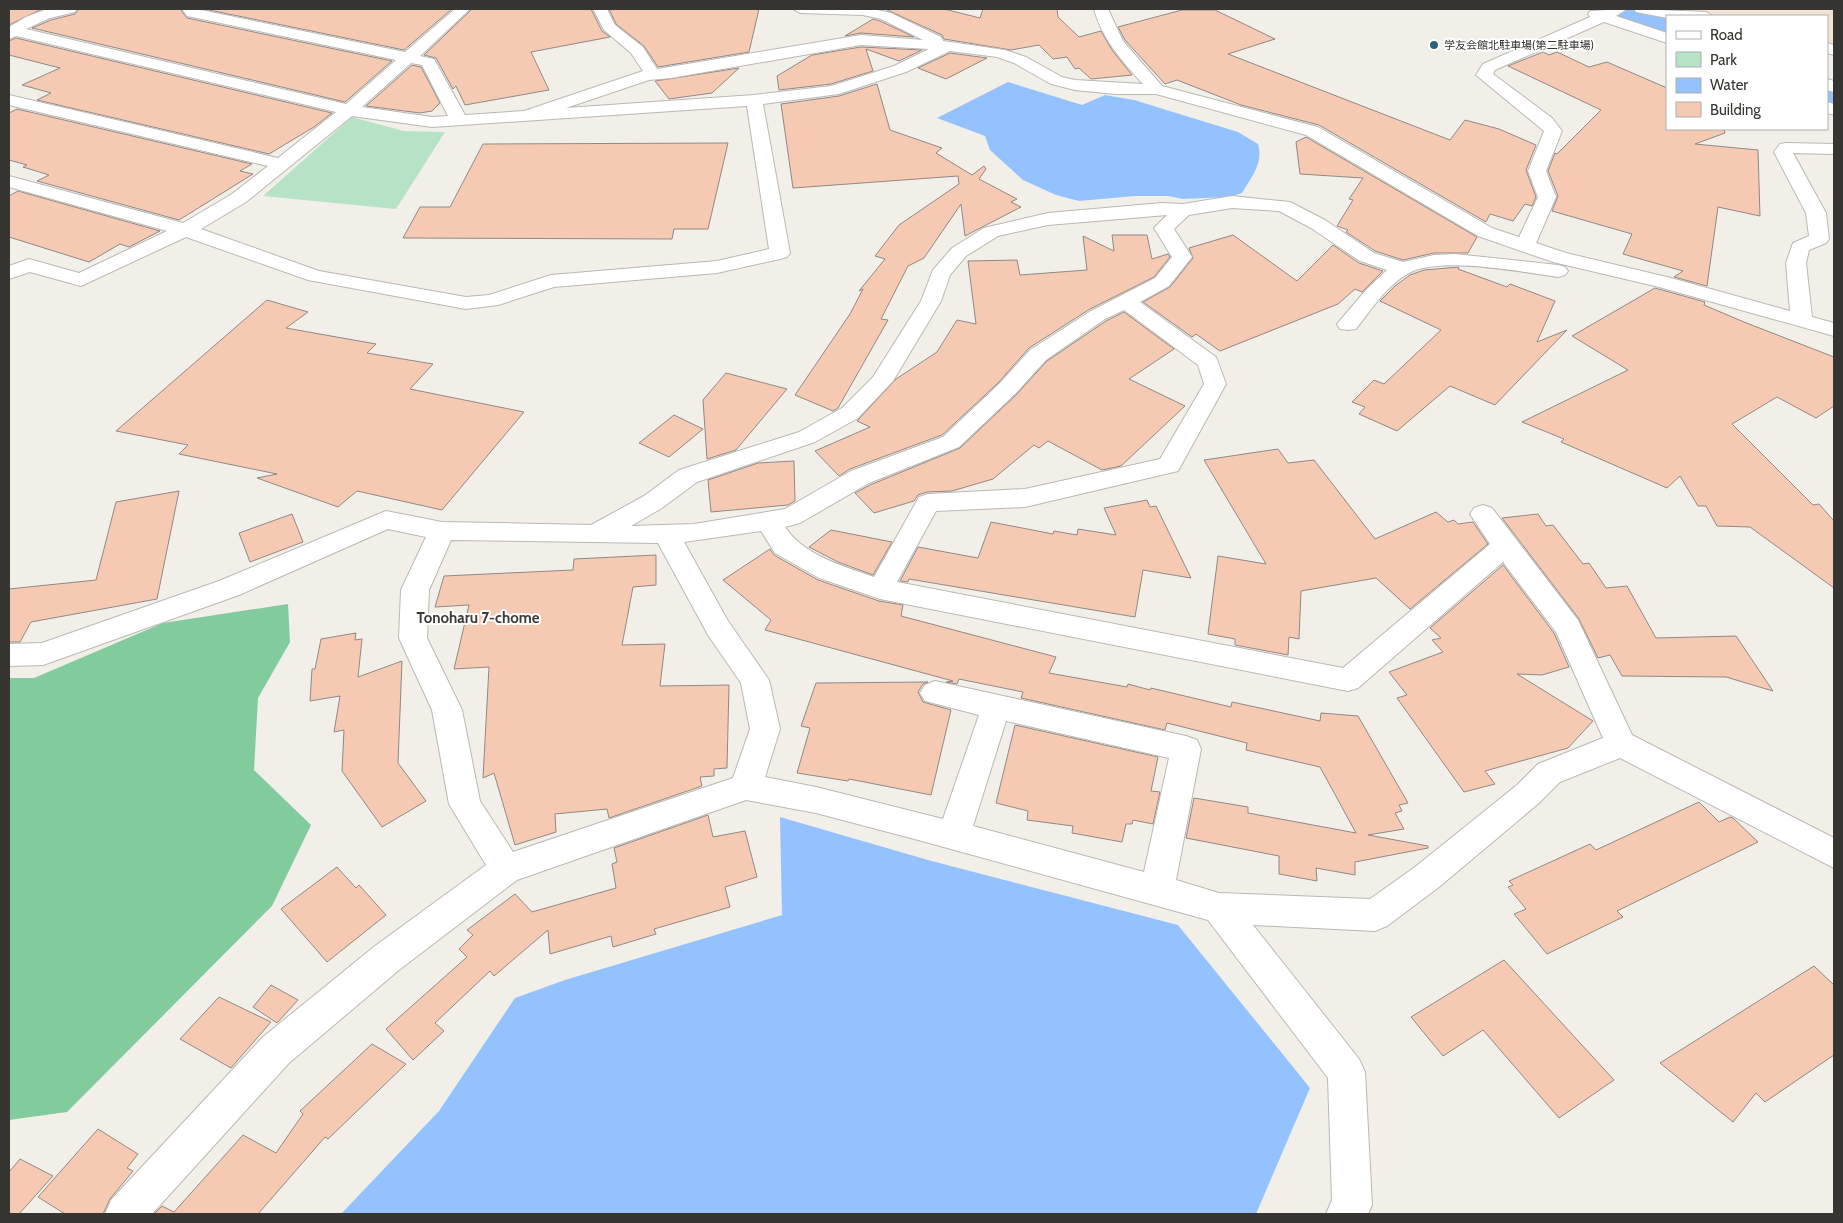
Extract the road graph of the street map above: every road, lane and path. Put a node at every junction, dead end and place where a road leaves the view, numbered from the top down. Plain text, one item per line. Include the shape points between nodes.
1 (70, 9) edge
2 (189, 9) edge
3 (438, 9) edge
4 (600, 9) edge
5 (800, 9) edge
6 (1102, 9) edge
7 (1578, 9) edge
8 (1641, 9) edge
9 (865, 10) edge
10 (461, 11) edge
11 (1612, 13) edge
12 (1662, 16) edge
13 (11, 32) edge
14 (1666, 38) edge
15 (948, 46) junction
16 (408, 58) junction
17 (653, 75) junction
18 (1156, 89) junction
19 (9, 100) edge
20 (754, 100) junction
21 (349, 110) junction
22 (528, 115) junction
23 (459, 120) junction
24 (1834, 149) edge
25 (282, 164) junction
26 (9, 181) edge
27 (1183, 210) junction
28 (185, 230) junction
29 (1526, 247) junction
30 (1402, 268) junction
31 (9, 273) edge
32 (1632, 274) junction
33 (1126, 300) junction
34 (1802, 321) junction
35 (1348, 324) dead end
36 (1834, 330) edge
37 (1483, 514) dead end
38 (768, 521) junction
39 (442, 531) junction
40 (666, 534) junction
41 (594, 535) junction
42 (1505, 546) junction
43 (880, 589) junction
44 (9, 655) edge
45 (935, 693) dead end
46 (992, 718) dead end
47 (1621, 744) junction
48 (746, 787) junction
49 (954, 835) junction
50 (1834, 854) edge
51 (506, 869) junction
52 (1157, 890) junction
53 (1219, 908) junction
54 (125, 1214) edge
55 (1346, 1214) edge

1 - 13 street via 44,13
2 - 16 street via 192,13
3 - 10 street
4 - 17 street via 609,27 637,50
5 - 9 street
6 - 18 street via 1105,24 1118,46
7 - 11 street
8 - 12 street
9 - 15 street via 886,16
10 - 16 street
11 - 14 street
11 - 29 street via 1489,67 1485,72 1484,75 1546,122 1553,131 1537,171 1546,197
13 - 21 street
15 - 17 street via 861,40
15 - 18 street via 999,53 1057,81 1075,85
15 - 20 street via 900,69 833,91
16 - 21 street
16 - 23 street via 428,62
17 - 22 street
18 - 29 street via 1312,131 1485,232
19 - 25 street
20 - 22 street
20 - 28 street via 780,253 717,266 551,281 491,301 466,303 314,276
21 - 23 street via 432,122
21 - 25 street
22 - 23 street
24 - 34 street via 1786,148 1783,152 1816,213 1819,240 1800,247 1796,263
25 - 28 street via 239,198
26 - 28 street
27 - 30 street via 1232,202 1282,206 1318,224 1367,256
27 - 33 street via 1164,228 1182,257 1162,282
27 - 41 street via 1048,219 991,232 959,252 940,274 931,301 882,381 850,413 807,437 688,476 653,502
28 - 31 street via 81,280 29,265
29 - 32 street
30 - 32 street via 1430,261 1486,261 1565,272
30 - 35 street
32 - 34 street
33 - 38 street via 1038,355 951,442 860,477 791,517
33 - 43 street via 1208,362 1215,384 1169,465 1025,498 928,503
34 - 36 street
37 - 42 street
38 - 40 street via 694,533
38 - 43 street via 784,546 828,571
39 - 41 street
39 - 44 street via 386,520 229,588 43,654
39 - 51 street via 414,590 413,638 447,710 465,804
40 - 41 street
40 - 48 street via 718,628 755,680 765,729
42 - 43 street via 1348,680
42 - 47 street via 1568,628
45 - 52 street via 1186,749
46 - 49 street
47 - 50 street
47 - 53 street via 1549,773 1427,877 1375,915
48 - 49 street via 816,800
48 - 51 street
49 - 52 street
51 - 54 street via 387,958 276,1050
52 - 53 street
53 - 55 street via 1346,1072 1352,1205

